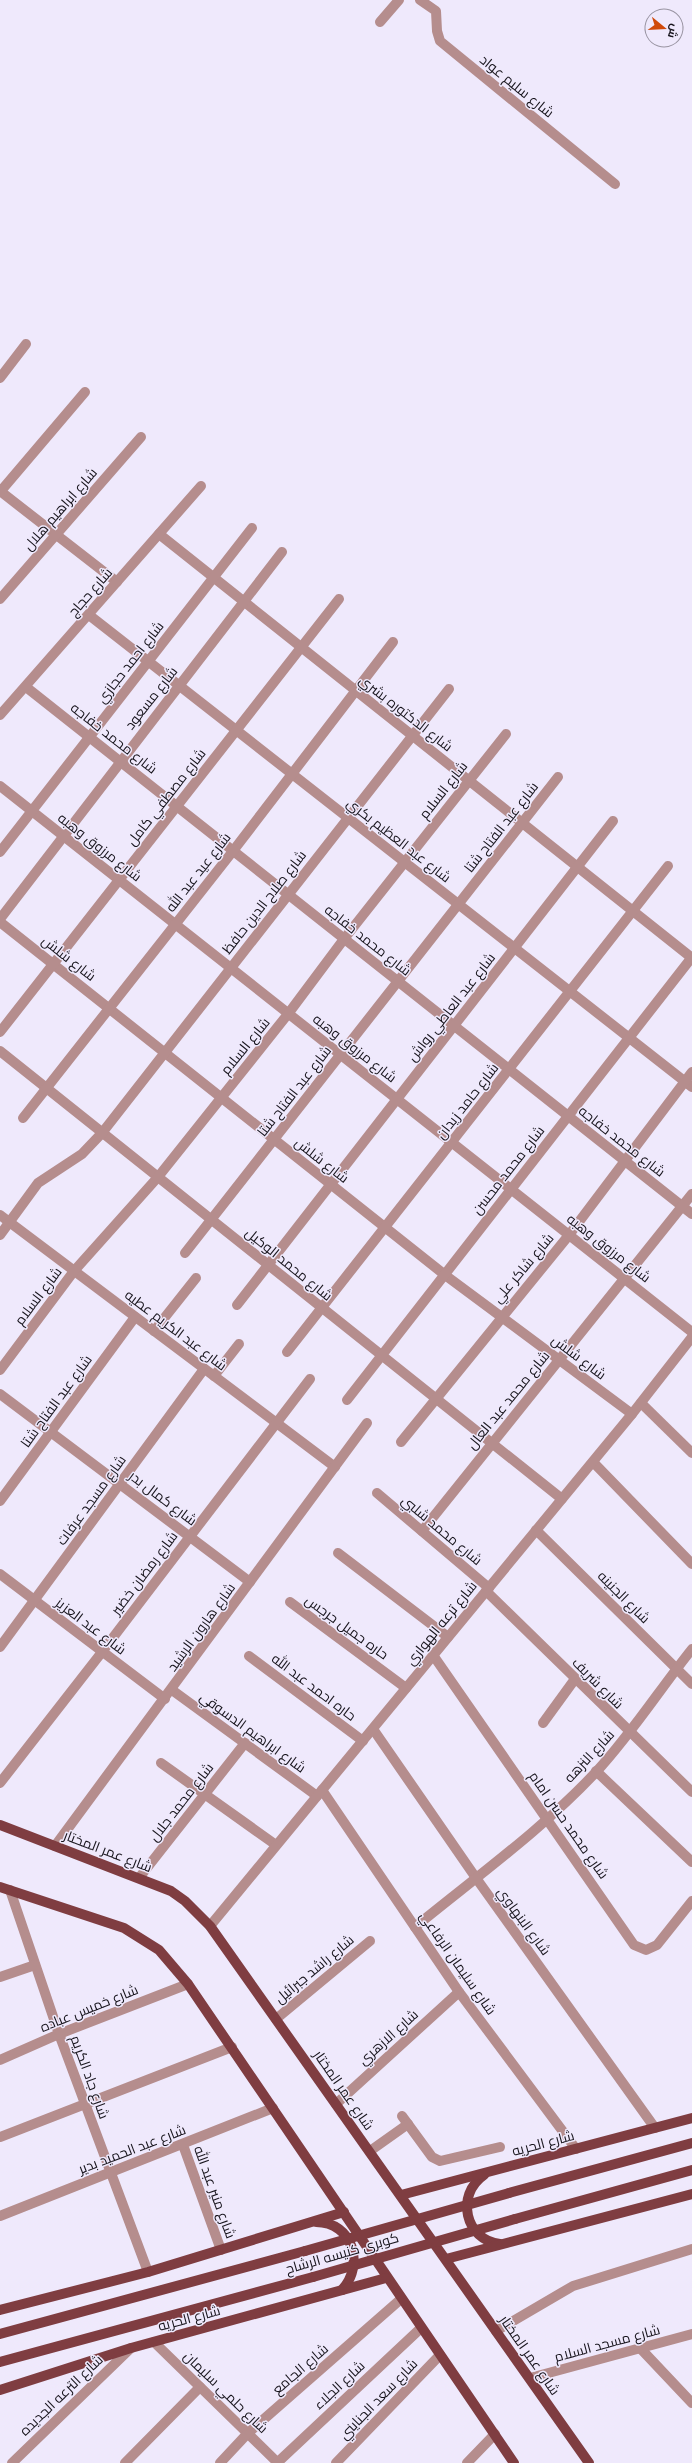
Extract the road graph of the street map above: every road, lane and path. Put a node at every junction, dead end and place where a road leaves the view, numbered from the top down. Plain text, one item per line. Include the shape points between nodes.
1 (399, 0) edge
2 (420, 0) edge
3 (380, 22) dead end
4 (615, 184) dead end
5 (26, 344) dead end
6 (0, 378) edge
7 (85, 392) dead end
8 (141, 437) dead end
9 (201, 486) dead end
10 (0, 491) edge
11 (252, 528) dead end
12 (159, 534) junction
13 (56, 535) junction
14 (282, 552) dead end
15 (214, 578) junction
16 (117, 582) junction
17 (339, 598) dead end
18 (0, 599) edge
19 (243, 602) junction
20 (89, 615) junction
21 (393, 642) dead end
22 (301, 647) junction
23 (148, 662) junction
24 (179, 685) junction
25 (26, 687) junction
26 (449, 689) dead end
27 (355, 690) junction
28 (0, 715) edge
29 (236, 730) junction
30 (506, 734) dead end
31 (412, 736) junction
32 (89, 737) junction
33 (120, 762) junction
34 (292, 774) junction
35 (558, 777) dead end
36 (468, 780) junction
37 (0, 786) edge
38 (177, 806) junction
39 (32, 811) junction
40 (348, 818) junction
41 (613, 821) dead end
42 (522, 823) junction
43 (63, 836) junction
44 (233, 851) junction
45 (0, 852) edge
46 (405, 862) junction
47 (668, 866) dead end
48 (578, 867) junction
49 (119, 880) junction
50 (288, 894) junction
51 (458, 904) junction
52 (633, 911) junction
53 (0, 918) edge
54 (0, 922) edge
55 (175, 924) junction
56 (344, 939) junction
57 (514, 948) junction
58 (692, 958) edge
59 (53, 963) junction
60 (231, 968) junction
61 (398, 982) junction
62 (570, 991) junction
63 (110, 1008) junction
64 (288, 1014) junction
65 (454, 1026) junction
66 (0, 1032) edge
67 (629, 1038) junction
68 (0, 1051) edge
69 (166, 1052) junction
70 (341, 1054) junction
71 (509, 1069) junction
72 (692, 1072) edge
73 (688, 1084) edge
74 (46, 1088) junction
75 (221, 1098) junction
76 (397, 1099) junction
77 (568, 1116) junction
78 (23, 1118) dead end
79 (102, 1133) junction
80 (274, 1140) junction
81 (452, 1142) junction
82 (624, 1161) junction
83 (158, 1177) junction
84 (331, 1184) junction
85 (511, 1189) junction
86 (692, 1194) edge
87 (682, 1207) junction
88 (692, 1214) edge
89 (0, 1215) edge
90 (211, 1220) junction
91 (9, 1222) junction
92 (386, 1227) junction
93 (0, 1235) edge
94 (569, 1235) junction
95 (185, 1253) dead end
96 (268, 1265) junction
97 (74, 1271) junction
98 (445, 1275) junction
99 (196, 1278) dead end
100 (624, 1278) junction
101 (237, 1305) dead end
102 (322, 1308) junction
103 (135, 1317) junction
104 (501, 1317) junction
105 (154, 1331) junction
106 (692, 1332) edge
107 (692, 1337) edge
108 (239, 1344) dead end
109 (287, 1352) dead end
110 (382, 1356) junction
111 (559, 1359) junction
112 (204, 1369) junction
113 (0, 1370) edge
114 (214, 1376) junction
115 (310, 1379) dead end
116 (0, 1394) edge
117 (435, 1398) junction
118 (347, 1400) dead end
119 (641, 1403) junction
120 (632, 1414) junction
121 (276, 1422) junction
122 (367, 1423) dead end
123 (51, 1432) junction
124 (401, 1442) dead end
125 (491, 1443) junction
126 (692, 1453) edge
127 (593, 1462) junction
128 (335, 1467) junction
129 (120, 1484) junction
130 (377, 1493) dead end
131 (562, 1499) junction
132 (0, 1501) edge
133 (536, 1530) junction
134 (422, 1531) junction
135 (190, 1536) junction
136 (338, 1553) dead end
137 (692, 1564) edge
138 (0, 1574) edge
139 (250, 1582) junction
140 (487, 1590) junction
141 (35, 1600) junction
142 (290, 1602) dead end
143 (448, 1637) junction
144 (0, 1647) edge
145 (692, 1649) edge
146 (102, 1652) junction
147 (433, 1655) junction
148 (249, 1656) dead end
149 (676, 1668) junction
150 (575, 1679) junction
151 (692, 1684) edge
152 (406, 1688) junction
153 (172, 1690) junction
154 (165, 1700) junction
155 (543, 1723) dead end
156 (373, 1729) junction
157 (629, 1732) junction
158 (363, 1741) junction
159 (245, 1743) junction
160 (161, 1763) dead end
161 (596, 1771) junction
162 (0, 1783) edge
163 (692, 1792) edge
164 (320, 1793) junction
165 (205, 1794) junction
166 (547, 1817) junction
167 (0, 1825) edge
168 (56, 1846) junction
169 (276, 1846) junction
170 (692, 1862) edge
171 (139, 1878) junction
172 (476, 1878) junction
173 (4, 1889) edge
174 (692, 1901) edge
175 (210, 1926) junction
176 (415, 1927) junction
177 (370, 1941) dead end
178 (35, 1965) junction
179 (0, 1978) edge
180 (188, 1984) junction
181 (459, 1992) junction
182 (276, 2019) junction
183 (59, 2034) junction
184 (232, 2047) junction
185 (0, 2060) edge
186 (336, 2104) junction
187 (85, 2105) junction
188 (273, 2108) junction
189 (692, 2118) edge
190 (655, 2128) junction
191 (0, 2137) edge
192 (692, 2143) edge
193 (183, 2144) junction
194 (500, 2147) dead end
195 (576, 2148) junction
196 (370, 2151) junction
197 (692, 2170) edge
198 (491, 2171) junction
199 (112, 2172) junction
200 (692, 2194) edge
201 (401, 2195) junction
202 (344, 2212) junction
203 (0, 2216) edge
204 (310, 2223) junction
205 (504, 2244) junction
206 (692, 2249) edge
207 (221, 2250) junction
208 (446, 2259) junction
209 (148, 2272) junction
210 (386, 2278) junction
211 (342, 2290) junction
212 (401, 2299) junction
213 (0, 2310) edge
214 (421, 2328) junction
215 (496, 2331) junction
216 (0, 2334) edge
217 (692, 2334) edge
218 (154, 2342) junction
219 (131, 2348) junction
220 (641, 2349) junction
221 (440, 2355) junction
222 (0, 2362) edge
223 (530, 2378) junction
224 (200, 2387) junction
225 (1, 2391) edge
226 (692, 2403) edge
227 (248, 2433) junction
228 (495, 2434) junction
229 (12, 2463) edge
230 (125, 2463) edge
231 (220, 2463) edge
232 (277, 2463) edge
233 (336, 2463) edge
234 (468, 2463) edge
235 (514, 2463) edge
236 (589, 2463) edge

1 - 3 street
2 - 4 street, شارع سليم عواد via 436,11 440,41
5 - 6 street
7 - 10 street
8 - 13 street, شارع ابراهيم هلال
9 - 12 street, شارع حجاج
10 - 13 street
11 - 15 street, شارع احمد حجازي
12 - 15 street, شارع الدكتوره بشري
12 - 16 street, شارع حجاج
13 - 16 street
13 - 18 street, شارع ابراهيم هلال
14 - 19 street, شارع مسعود
15 - 19 street, شارع الدكتوره بشري
15 - 23 street, شارع احمد حجازي
16 - 20 street, شارع حجاج
17 - 22 street, شارع مصطفي كامل
19 - 22 street, شارع الدكتوره بشري
19 - 24 street, شارع مسعود
20 - 23 street, شارع عبد العظيم بكري
20 - 25 street, شارع حجاج
21 - 27 street, شارع عيد عبد الله
22 - 27 street, شارع الدكتوره بشري
22 - 29 street, شارع مصطفي كامل
23 - 24 street, شارع عبد العظيم بكري
23 - 32 street, شارع احمد حجازي
24 - 29 street, شارع عبد العظيم بكري
24 - 33 street, شارع مسعود
25 - 28 street, شارع حجاج
25 - 32 street, شارع محمد خفاجه
26 - 31 street, شارع صلاح الدين حافظ
27 - 31 street, شارع الدكتوره بشري
27 - 34 street, شارع عيد عبد الله
29 - 34 street, شارع عبد العظيم بكري
29 - 38 street, شارع مصطفي كامل
30 - 36 street, شارع السلام
31 - 36 street, شارع الدكتوره بشري
31 - 40 street, شارع صلاح الدين حافظ
32 - 33 street, شارع محمد خفاجه
32 - 39 street, شارع احمد حجازي
33 - 38 street, شارع محمد خفاجه
33 - 43 street, شارع مسعود
34 - 40 street, شارع عبد العظيم بكري
34 - 44 street, شارع عيد عبد الله
35 - 42 street, شارع عبد الفتاح شتا
36 - 42 street, شارع الدكتوره بشري
36 - 46 street, شارع السلام
37 - 39 street, شارع مرزوق وهبه
38 - 44 street, شارع محمد خفاجه
38 - 49 street, شارع مصطفي كامل
39 - 43 street, شارع مرزوق وهبه
39 - 45 street, شارع احمد حجازي
40 - 46 street, شارع عبد العظيم بكري
40 - 50 street, شارع صلاح الدين حافظ
41 - 48 street, شارع عبد العاطي رواش
42 - 48 street, شارع الدكتوره بشري
42 - 51 street, شارع عبد الفتاح شتا
43 - 49 street, شارع مرزوق وهبه
43 - 53 street, شارع مسعود
44 - 50 street, شارع محمد خفاجه
44 - 55 street, شارع عيد عبد الله
46 - 51 street, شارع عبد العظيم بكري
46 - 56 street, شارع السلام
47 - 52 street, شارع حامد زيدان
48 - 52 street, شارع الدكتوره بشري
48 - 57 street, شارع عبد العاطي رواش
49 - 55 street, شارع مرزوق وهبه
49 - 59 street, شارع مصطفي كامل
50 - 56 street, شارع محمد خفاجه
50 - 60 street, شارع صلاح الدين حافظ
51 - 57 street, شارع عبد العظيم بكري
51 - 61 street, شارع عبد الفتاح شتا
52 - 58 street, شارع الدكتوره بشري
52 - 62 street, شارع حامد زيدان
54 - 59 street, شارع شلش
55 - 60 street, شارع مرزوق وهبه
55 - 63 street, شارع عيد عبد الله
56 - 61 street, شارع محمد خفاجه
56 - 64 street, شارع السلام
57 - 62 street, شارع عبد العظيم بكري
57 - 65 street, شارع عبد العاطي رواش
58 - 67 street, شارع محمد محسن
59 - 63 street, شارع شلش
59 - 66 street, شارع مصطفي كامل
60 - 64 street, شارع مرزوق وهبه
60 - 69 street, شارع صلاح الدين حافظ
61 - 65 street, شارع محمد خفاجه
61 - 70 street, شارع عبد الفتاح شتا
62 - 67 street, شارع عبد العظيم بكري
62 - 71 street, شارع حامد زيدان
63 - 69 street, شارع شلش
63 - 74 street, شارع عيد عبد الله
64 - 70 street, شارع مرزوق وهبه
64 - 75 street, شارع السلام
65 - 71 street, شارع محمد خفاجه
65 - 76 street, شارع عبد العاطي رواش
67 - 73 street, شارع عبد العظيم بكري
67 - 77 street, شارع محمد محسن
68 - 74 street, شارع محمد الوكيل
69 - 75 street, شارع شلش
69 - 79 street, شارع صلاح الدين حافظ
70 - 76 street, شارع مرزوق وهبه
70 - 80 street, شارع عبد الفتاح شتا
71 - 77 street, شارع محمد خفاجه
71 - 81 street, شارع حامد زيدان
72 - 73 street, شارع شاكر علي
73 - 82 street, شارع شاكر علي
74 - 78 street, شارع عيد عبد الله
74 - 79 street, شارع محمد الوكيل
75 - 80 street, شارع شلش
75 - 83 street, شارع السلام
76 - 81 street, شارع مرزوق وهبه
76 - 84 street, شارع عبد العاطي رواش
77 - 82 street, شارع محمد خفاجه
77 - 85 street, شارع محمد محسن
79 - 83 street, شارع محمد الوكيل
79 - 91 street, شارع صلاح الدين حافظ via 82,1154 38,1183
80 - 84 street, شارع شلش
80 - 90 street, شارع عبد الفتاح شتا
81 - 85 street, شارع مرزوق وهبه
81 - 92 street, شارع حامد زيدان
82 - 87 street, شارع محمد خفاجه
82 - 94 street, شارع شاكر علي
83 - 90 street, شارع محمد الوكيل
83 - 97 street, شارع السلام
84 - 92 street, شارع شلش
84 - 96 street, شارع عبد العاطي رواش
85 - 94 street, شارع مرزوق وهبه
85 - 98 street, شارع محمد محسن
86 - 87 street, شارع محمد عبد العال
87 - 88 street, شارع محمد خفاجه
87 - 100 street, شارع محمد عبد العال
89 - 91 street, شارع عبد الكريم عطيه
90 - 95 street, شارع عبد الفتاح شتا
90 - 96 street, شارع محمد الوكيل
91 - 93 street, شارع صلاح الدين حافظ
91 - 97 street, شارع عبد الكريم عطيه
92 - 98 street, شارع شلش
92 - 102 street, شارع حامد زيدان
94 - 100 street, شارع مرزوق وهبه
94 - 104 street, شارع شاكر علي
96 - 101 street, شارع عبد العاطي رواش
96 - 102 street, شارع محمد الوكيل
97 - 103 street, شارع عبد الكريم عطيه
97 - 113 street, شارع السلام
98 - 104 street, شارع شلش
98 - 110 street, شارع محمد محسن
99 - 105 street
100 - 106 street, شارع مرزوق وهبه
100 - 111 street, شارع محمد عبد العال
102 - 109 street, شارع حامد زيدان
102 - 110 street, شارع محمد الوكيل
103 - 105 street, شارع عبد الكريم عطيه
103 - 123 street, شارع عبد الفتاح شتا
104 - 111 street, شارع شلش
104 - 117 street, شارع شاكر علي
105 - 112 street, شارع عبد الكريم عطيه
107 - 119 street, شارع ترعه الهواري
108 - 114 street
110 - 117 street, شارع محمد الوكيل
110 - 118 street, شارع محمد محسن
111 - 120 street, شارع شلش
111 - 125 street, شارع محمد عبد العال
112 - 114 street, شارع عبد الكريم عطيه
112 - 129 street, شارع مسجد عرفات
114 - 121 street, شارع عبد الكريم عطيه
115 - 121 street, شارع رمضان خضير
116 - 123 street, شارع كمال بدر
117 - 124 street, شارع شاكر علي
117 - 125 street, شارع محمد الوكيل
119 - 120 street, شارع ترعه الهواري
119 - 126 street
120 - 127 street, شارع ترعه الهواري
121 - 128 street, شارع عبد الكريم عطيه
121 - 135 street, شارع رمضان خضير
122 - 128 street, شارع هارون الرشيد
123 - 129 street, شارع كمال بدر
123 - 132 street, شارع عبد الفتاح شتا
125 - 131 street, شارع محمد الوكيل
125 - 134 street, شارع محمد عبد العال
127 - 131 street, شارع ترعه الهواري
127 - 137 street
128 - 139 street, شارع هارون الرشيد
129 - 135 street, شارع كمال بدر
129 - 141 street, شارع مسجد عرفات
130 - 134 street, شارع محمد شلبي
131 - 133 street, شارع ترعه الهواري
133 - 140 street, شارع ترعه الهواري
133 - 149 street, شارع الجنينه
134 - 140 street, شارع محمد شلبي
135 - 139 street, شارع كمال بدر
135 - 146 street, شارع رمضان خضير
136 - 143 street
138 - 141 street, شارع عبد العزيز
139 - 153 street, شارع هارون الرشيد
140 - 143 street, شارع ترعه الهواري
140 - 150 street, شارع شريف
141 - 144 street, شارع مسجد عرفات
141 - 146 street, شارع عبد العزيز
142 - 152 street, حاره جميل جرجس
143 - 147 street, شارع ترعه الهواري
145 - 149 street, شارع النزهه
146 - 154 street, شارع عبد العزيز
146 - 162 street, شارع رمضان خضير
147 - 152 street, شارع ترعه الهواري
147 - 166 street, شارع محمد حسن امام
148 - 158 street, حاره احمد عبد الله
149 - 151 street, شارع الجنينه
149 - 157 street, شارع النزهه
150 - 155 street
150 - 157 street, شارع شريف
152 - 156 street, شارع ترعه الهواري
153 - 154 street, شارع هارون الرشيد
153 - 159 street, شارع ابراهيم الدسوقي
154 - 168 street, شارع هارون الرشيد
156 - 158 street, شارع ترعه الهواري
156 - 172 street, شارع البنهاوي
157 - 161 street, شارع النزهه
157 - 163 street, شارع شريف
158 - 164 street, شارع ترعه الهواري
159 - 164 street, شارع ابراهيم الدسوقي
159 - 165 street, شارع محمد جلال
160 - 165 street
161 - 166 street, شارع النزهه
161 - 170 street
164 - 169 street, شارع ترعه الهواري
164 - 176 street, شارع سليمان الرفاعي
165 - 169 street
165 - 171 street, شارع محمد جلال
166 - 172 street, شارع النزهه
166 - 174 street, شارع محمد حسن امام via 638,1948 646,1950 657,1945
167 - 168 main road, شارع عمر المختار
168 - 171 main road, شارع عمر المختار
169 - 175 street, شارع ترعه الهواري
171 - 175 main road, شارع عمر المختار via 170,1891 185,1901
172 - 176 street, شارع النزهه
172 - 190 street, شارع البنهاوي
173 - 178 street, شارع جاد الكريم
173 - 180 main road via 124,1928 159,1950
175 - 182 main road, شارع عمر المختار
176 - 181 street, شارع سليمان الرفاعي
177 - 182 street, شارع راشد جبرائيل
178 - 179 street
178 - 183 street, شارع جاد الكريم
180 - 183 street, شارع خميس عباده
180 - 184 main road
181 - 186 street, شارع الازهري
181 - 195 street, شارع سليمان الرفاعي
182 - 186 main road, شارع عمر المختار
183 - 185 street, شارع خميس عباده
183 - 187 street, شارع جاد الكريم
184 - 187 street
184 - 188 main road
186 - 196 main road, شارع عمر المختار
187 - 191 street
187 - 199 street, شارع جاد الكريم
188 - 193 street, شارع عبد الحميد بدير
188 - 202 main road
189 - 190 main road, شارع الحريه
190 - 195 main road, شارع الحريه
192 - 216 main road, كوبرى كنيسه الرشاح, bridge
193 - 199 street, شارع عبد الحميد بدير
193 - 207 street, شارع منير عبد الله
194 - 196 street via 440,2161 432,2157 405,2120
195 - 198 main road, شارع الحريه
196 - 201 main road, شارع عمر المختار
197 - 222 main road, كوبرى كنيسه الرشاح, bridge
198 - 201 main road, شارع الحريه
198 - 205 main road via 475,2182 468,2194 466,2209 472,2227 478,2234 495,2243
199 - 203 street, شارع عبد الحميد بدير
199 - 209 street, شارع جاد الكريم
200 - 205 main road
201 - 208 main road, شارع عمر المختار
202 - 204 main road
202 - 210 main road
204 - 207 main road
204 - 211 main road via 334,2226 352,2245 355,2264 349,2282
205 - 208 main road
206 - 215 street via 573,2286
207 - 209 main road
208 - 215 main road, شارع عمر المختار
209 - 213 main road
210 - 211 main road, شارع الحريه
210 - 212 main road
211 - 218 main road, شارع الحريه
212 - 214 main road
212 - 227 street, شارع الجامع
214 - 221 main road
214 - 232 street, شارع الجلاء
215 - 223 main road, شارع عمر المختار
217 - 220 street, شارع مسجد السلام
218 - 219 main road, شارع الحريه
218 - 224 street, شارع حلمي سليمان
219 - 225 main road, شارع الحريه
219 - 229 street, شارع الترعه الجديده
220 - 223 street, شارع مسجد السلام
220 - 226 street
221 - 228 main road
221 - 233 street, شارع سعد الجنايني
223 - 236 main road, شارع عمر المختار
224 - 227 street, شارع حلمي سليمان
224 - 230 street
227 - 231 street, شارع الجامع
227 - 232 street, شارع حلمي سليمان
228 - 234 street
228 - 235 main road

